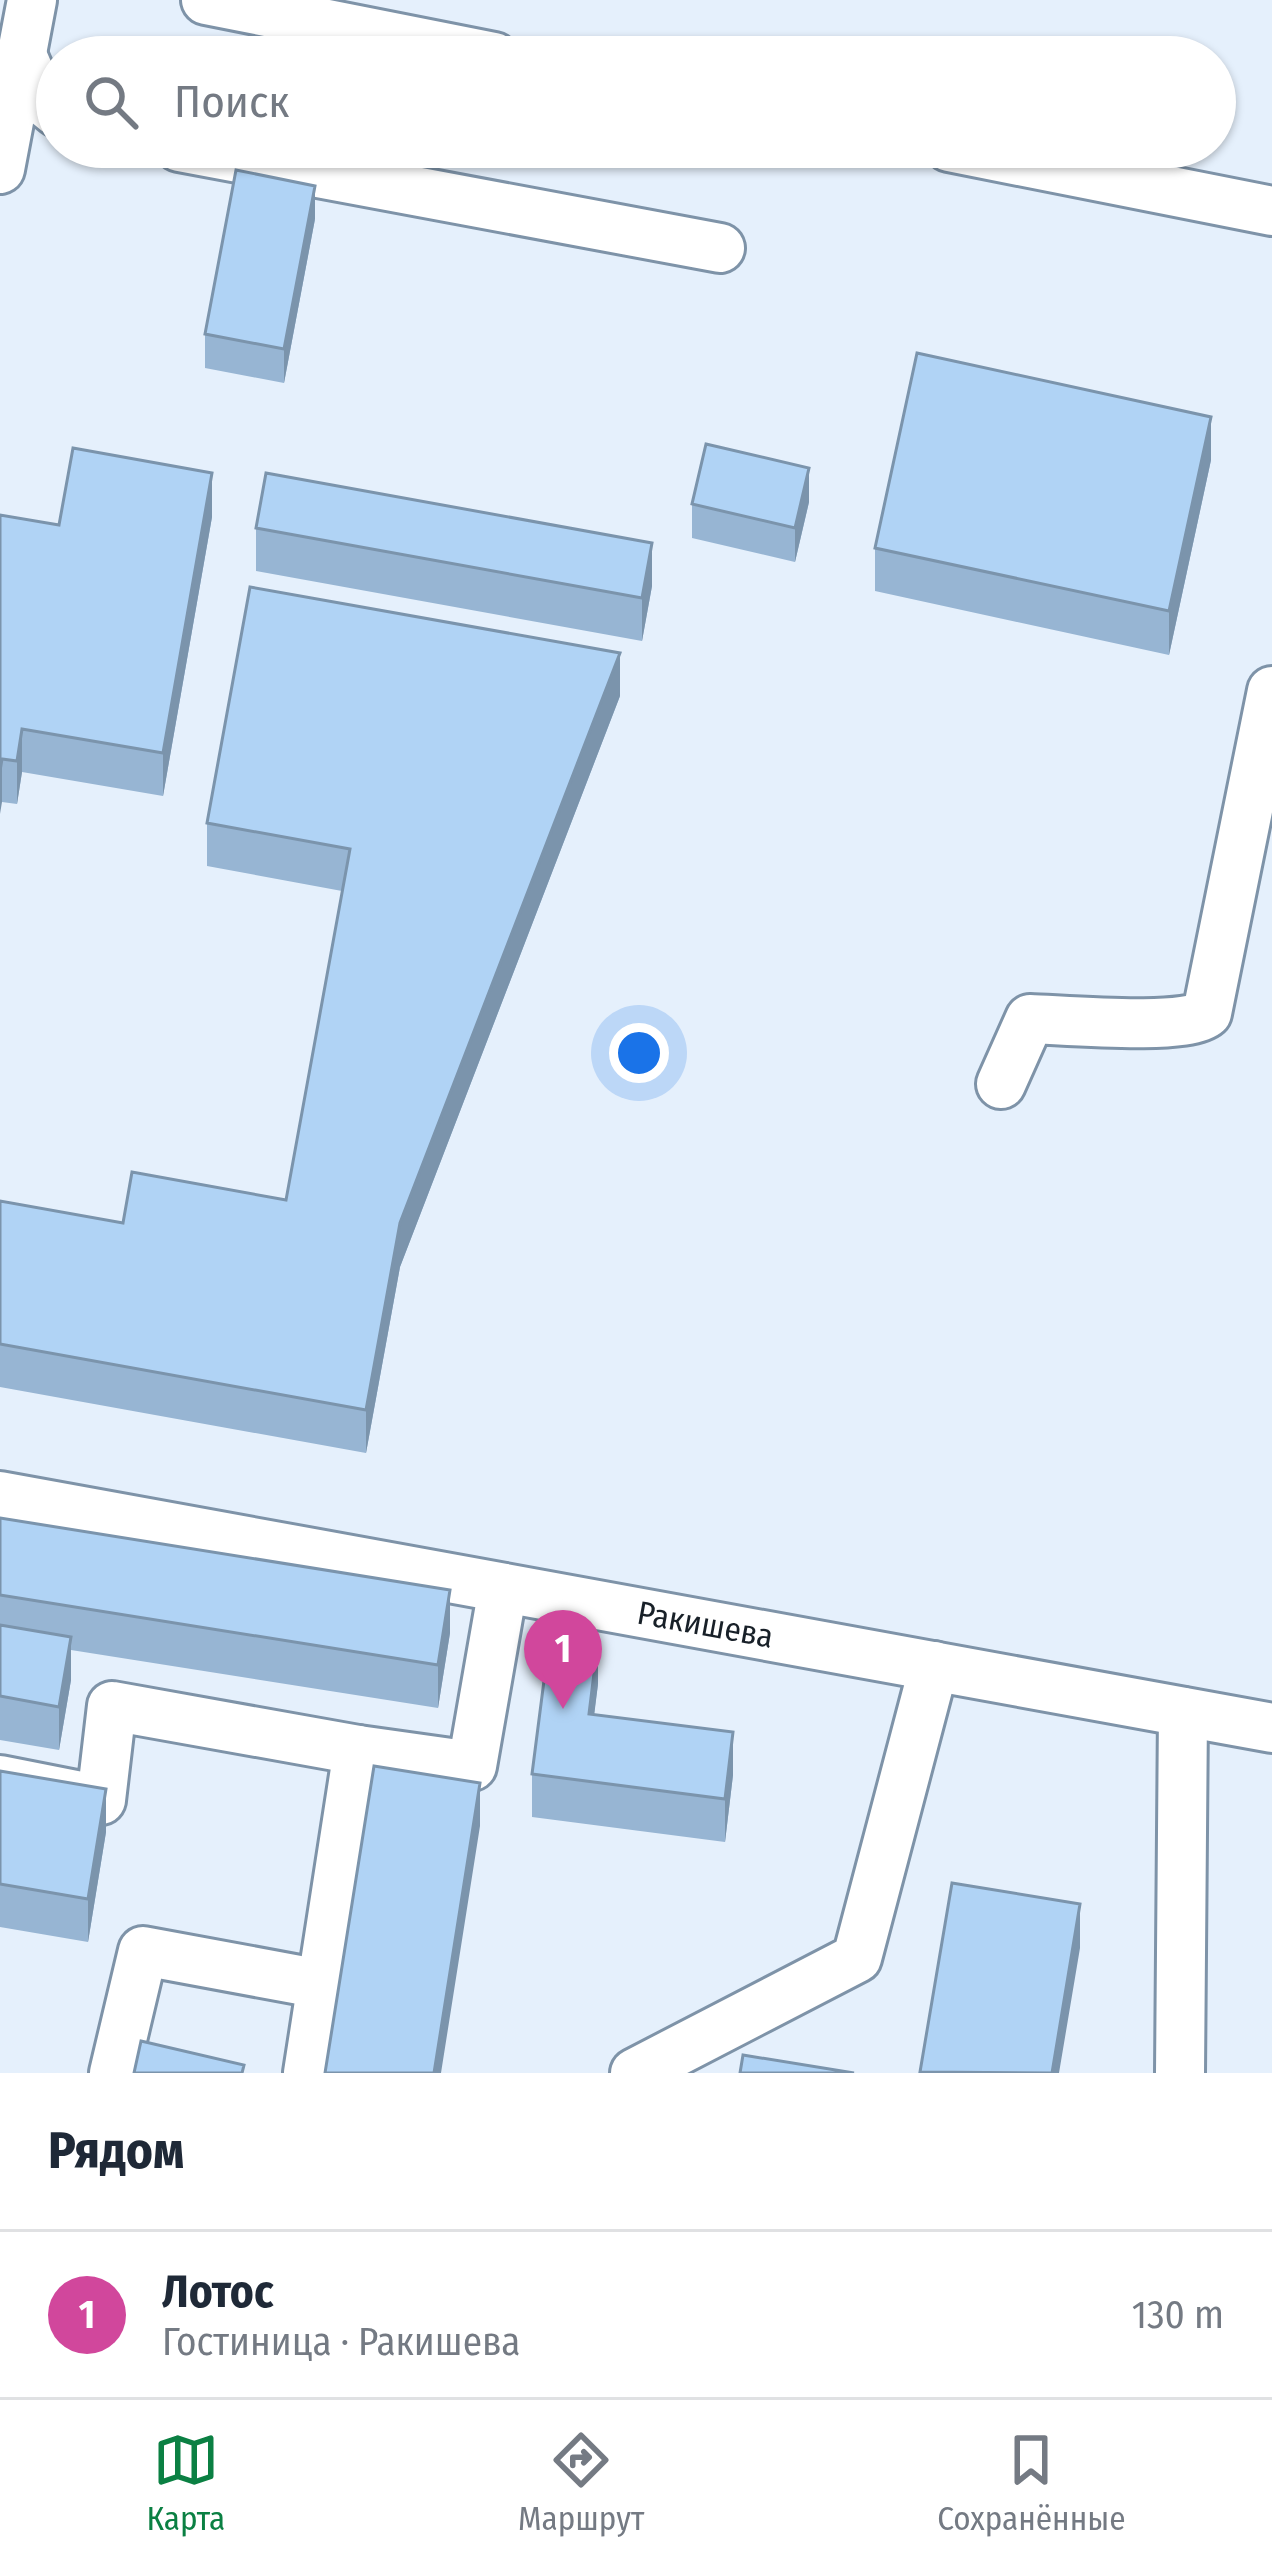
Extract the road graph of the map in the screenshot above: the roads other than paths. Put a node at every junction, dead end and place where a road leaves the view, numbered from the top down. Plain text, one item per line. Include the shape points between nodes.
1 (32, 0) edge
2 (206, 0) edge
3 (388, 36) edge
4 (22, 55) junction
5 (36, 89) edge
6 (291, 168) edge
7 (1055, 168) edge
8 (0, 170) edge
9 (1272, 211) edge
10 (720, 248) dead end
11 (1272, 691) edge
12 (1001, 1084) dead end
13 (0, 1496) edge
14 (503, 1588) junction
15 (934, 1666) junction
16 (1183, 1712) junction
17 (1272, 1728) edge
18 (358, 1750) junction
19 (0, 1780) edge
20 (321, 1984) junction
21 (114, 2073) edge
22 (308, 2073) edge
23 (635, 2073) edge
24 (1180, 2073) edge

1 - 4 street
2 - 3 street
4 - 5 street
4 - 8 street
6 - 10 street
7 - 9 street
11 - 12 street via 1207,1012 1183,1022 1029,1019
13 - 14 street, Ракишева
14 - 15 street, Ракишева
14 - 18 street via 472,1766
15 - 16 street, Ракишева
15 - 23 street via 856,1958
16 - 17 street, Ракишева
16 - 24 street
18 - 19 street via 112,1706 101,1800
18 - 20 street
20 - 21 street via 143,1951
20 - 22 street

